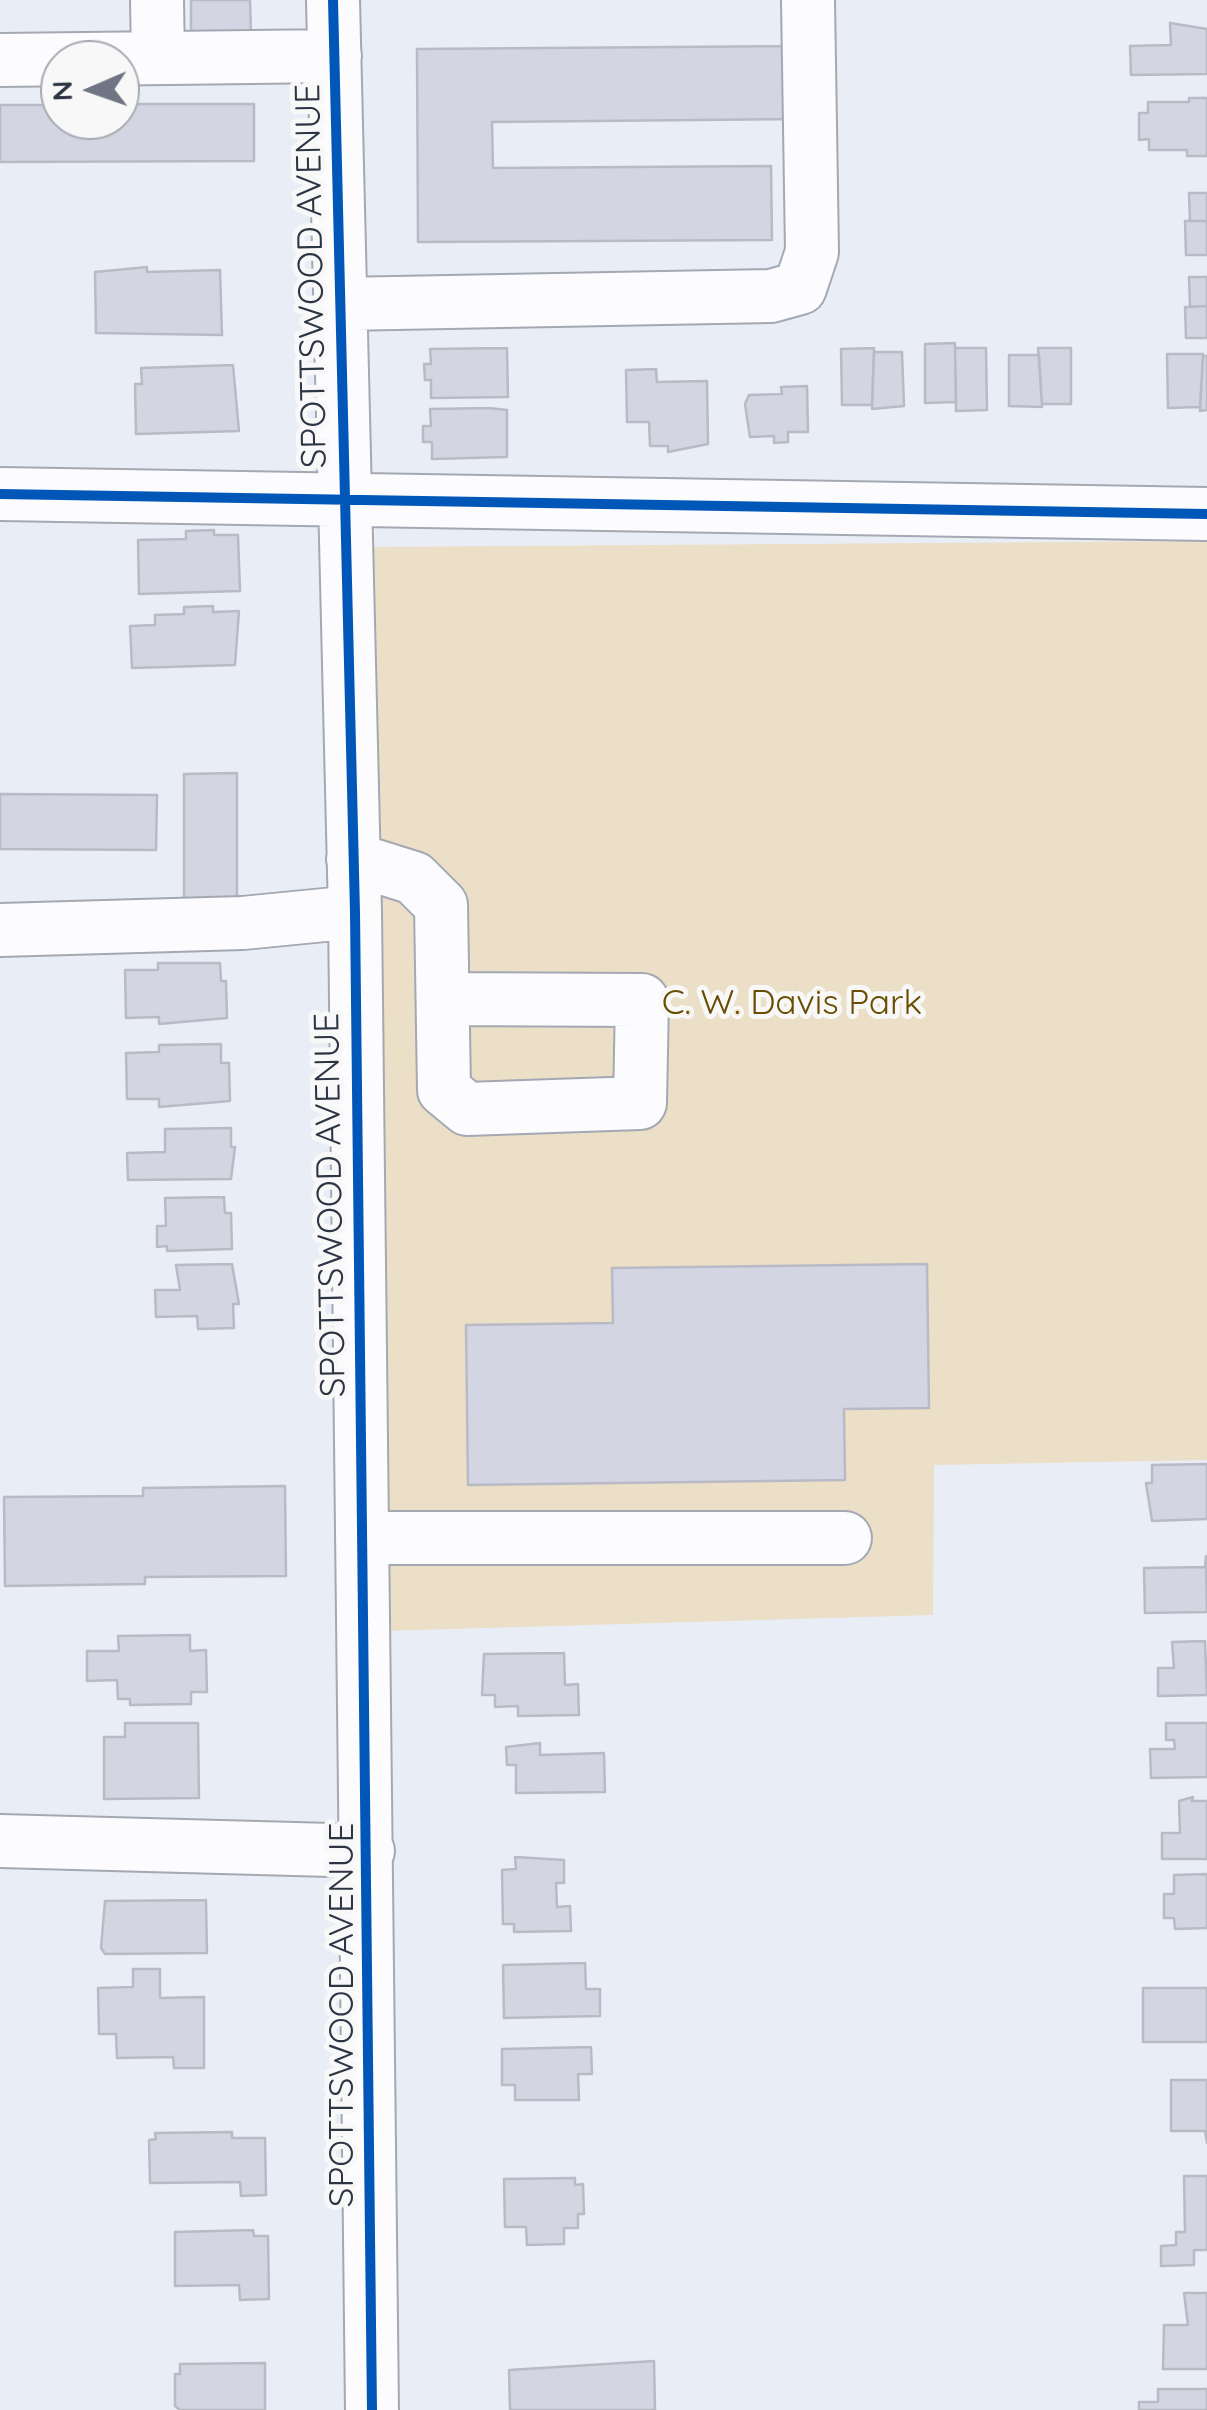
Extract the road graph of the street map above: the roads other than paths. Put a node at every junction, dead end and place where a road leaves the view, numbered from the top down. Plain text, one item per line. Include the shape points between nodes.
1 (157, 0) edge
2 (334, 0) edge
3 (808, 0) edge
4 (335, 56) junction
5 (158, 58) junction
6 (0, 60) edge
7 (340, 304) junction
8 (0, 494) edge
9 (345, 498) junction
10 (1207, 514) edge
11 (353, 859) junction
12 (355, 912) junction
13 (0, 930) edge
14 (443, 1000) junction
15 (364, 1538) junction
16 (845, 1538) dead end
17 (0, 1840) edge
18 (368, 1851) junction
19 (372, 2410) edge

1 - 5 street
2 - 4 street, SPOTTSWOOD AVENUE
3 - 7 street via 812,252 800,288 771,296
4 - 5 street
4 - 7 street, SPOTTSWOOD AVENUE
5 - 6 street
7 - 9 street, SPOTTSWOOD AVENUE
8 - 9 street
9 - 10 street
9 - 11 street, SPOTTSWOOD AVENUE
11 - 12 street, SPOTTSWOOD AVENUE
11 - 14 street via 414,878 441,905
12 - 13 street via 243,923
12 - 15 street, SPOTTSWOOD AVENUE
14 - 14 street via 444,1090 467,1109 640,1103 642,1000
15 - 16 street
15 - 18 street, SPOTTSWOOD AVENUE
17 - 18 street
18 - 19 street, SPOTTSWOOD AVENUE

